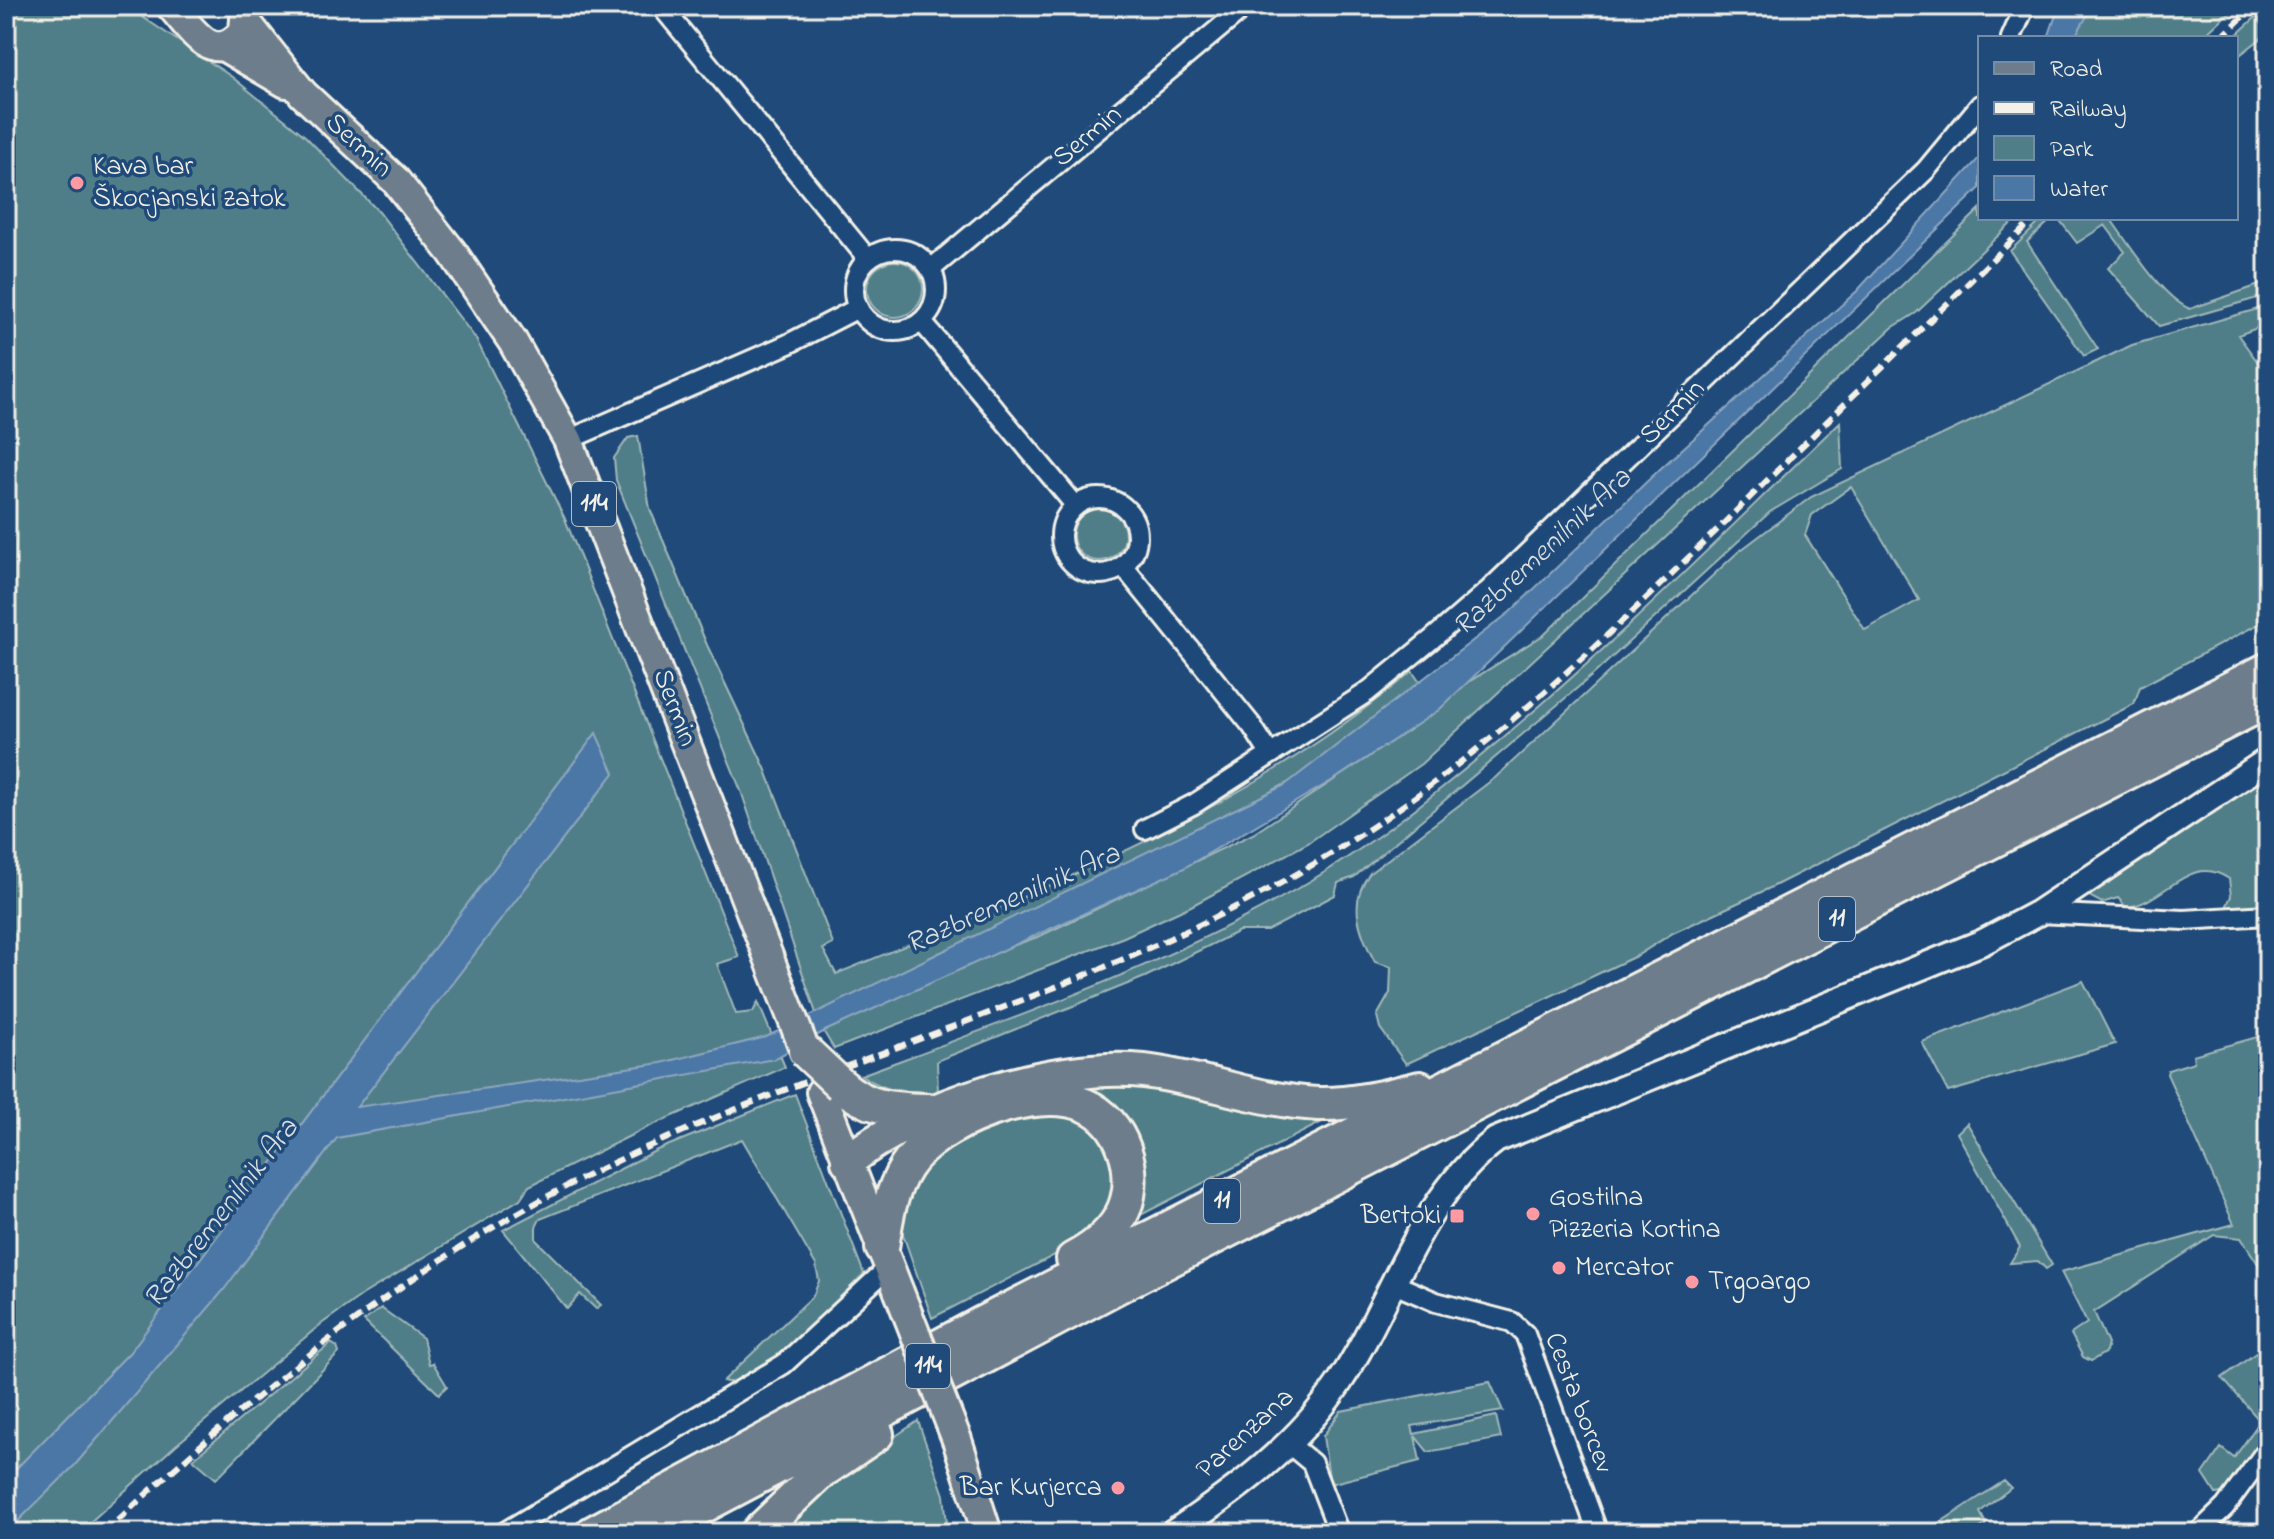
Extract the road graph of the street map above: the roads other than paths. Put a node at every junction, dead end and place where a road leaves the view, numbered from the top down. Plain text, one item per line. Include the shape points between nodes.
1 (661, 6) edge
2 (1246, 6) edge
3 (2025, 6) edge
4 (182, 11) edge
5 (248, 12) edge
6 (2012, 36) edge
7 (223, 46) junction
8 (303, 94) junction
9 (1978, 107) edge
10 (868, 259) junction
11 (931, 269) junction
12 (858, 308) junction
13 (922, 322) junction
14 (568, 440) junction
15 (1075, 505) junction
16 (1123, 566) junction
17 (2268, 669) edge
18 (2268, 701) edge
19 (1270, 754) junction
20 (2268, 760) edge
21 (1145, 829) dead end
22 (2038, 913) junction
23 (2268, 915) edge
24 (805, 1051) joint
25 (1465, 1078) junction
26 (831, 1089) junction
27 (939, 1110) junction
28 (916, 1153) junction
29 (848, 1161) junction
30 (890, 1269) junction
31 (1394, 1284) junction
32 (980, 1324) junction
33 (1036, 1329) junction
34 (1289, 1444) junction
35 (2268, 1448) edge
36 (985, 1531) edge
37 (503, 1533) edge
38 (592, 1533) edge
39 (653, 1533) edge
40 (757, 1533) edge
41 (1173, 1533) edge
42 (1339, 1533) edge
43 (1598, 1533) edge
44 (2198, 1533) edge

1 - 10 street
2 - 11 street, Sermin
3 - 6 street
4 - 7 main road, 114 via 198,39
5 - 7 main road, 114 via 238,38
5 - 8 main road, Sermin / 114
7 - 8 main road, Sermin / 114
8 - 14 main road, Sermin / 114 via 395,180 452,252 513,342
9 - 19 street, Sermin via 1926,170 1490,589 1366,693
10 - 11 street via 902,249
10 - 12 street via 856,276
11 - 13 street via 935,303
12 - 13 street via 865,319 886,330 911,329
12 - 14 street
13 - 15 street
14 - 24 main road, Sermin / 114
15 - 16 street via 1106,498 1128,510 1137,536
15 - 16 street via 1061,528 1067,557 1093,574
16 - 19 street
17 - 25 highway, 11
18 - 33 highway, 11
19 - 21 street, Sermin
20 - 22 street, Parenzana
22 - 23 street via 2184,920
22 - 31 street, Parenzana via 1908,975 1496,1140 1456,1175
24 - 26 highway, bridge
25 - 27 highway via 1321,1104 1109,1068 1066,1072
25 - 32 highway, 11
26 - 27 highway via 879,1108
26 - 29 main road, 114
27 - 29 highway via 876,1138
28 - 29 highway via 884,1161
28 - 30 highway via 889,1202
28 - 32 highway via 962,1123 1038,1099 1086,1105 1102,1115 1122,1142 1130,1175 1124,1209 1102,1241 1020,1288
29 - 30 main road, 114
30 - 36 main road, 114, bridge via 957,1440
30 - 37 street via 784,1364
31 - 34 street, Parenzana via 1340,1382
31 - 43 street, Cesta borcev via 1436,1302 1512,1322 1525,1334
32 - 38 highway, 11
33 - 39 highway, 11
33 - 40 highway via 820,1473
34 - 41 street, Parenzana
34 - 42 street via 1312,1463
35 - 44 street via 2225,1507

